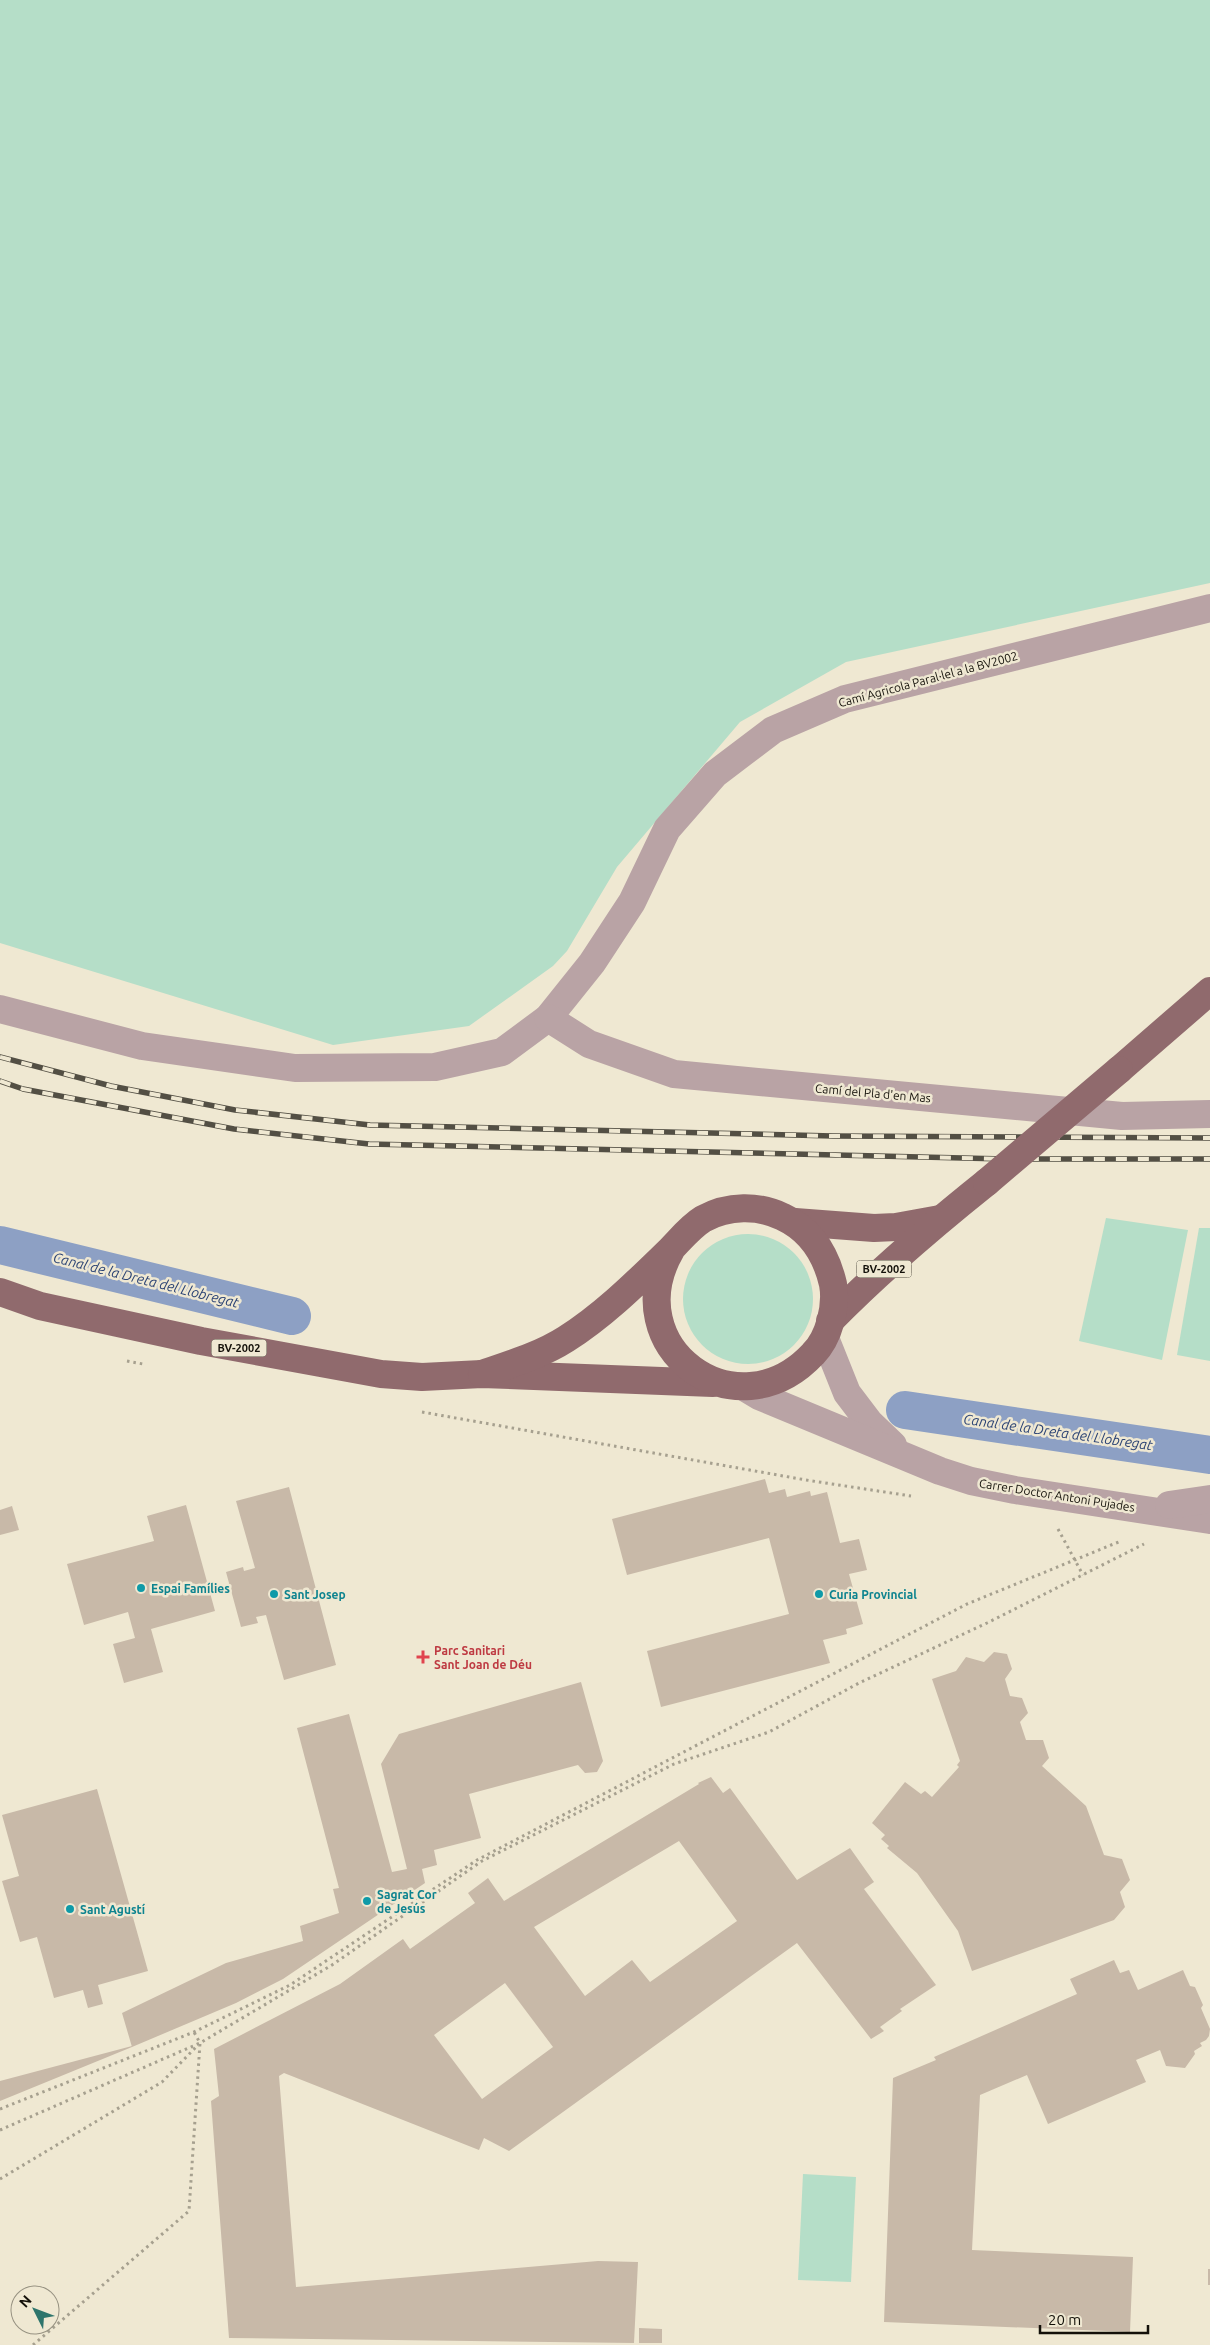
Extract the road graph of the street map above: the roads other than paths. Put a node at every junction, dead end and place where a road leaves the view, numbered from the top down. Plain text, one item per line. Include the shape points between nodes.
1 (1210, 608) edge
2 (1210, 991) edge
3 (0, 1009) edge
4 (548, 1018) junction
5 (1210, 1114) edge
6 (940, 1219) junction
7 (795, 1222) junction
8 (670, 1250) junction
9 (0, 1292) edge
10 (827, 1330) junction
11 (482, 1374) junction
12 (732, 1386) junction
13 (908, 1457) junction
14 (1210, 1499) edge
15 (1125, 1506) junction
16 (1210, 1520) edge

1 - 4 street, Camí Agricola Paral·lel a la BV2002 via 845,699 773,730 715,774 668,829 632,902 592,963
2 - 6 main road, BV-2002, bridge
3 - 4 street, Camí Agricola Paral·lel a la BV2002 via 142,1046 310,1068 435,1067 502,1052
4 - 5 street, Camí del Pla d'en Mas via 589,1044 674,1074 1122,1116
6 - 7 main road, BV-2002 via 874,1228
6 - 10 main road, BV-2002 via 868,1283
7 - 8 main road via 754,1208 729,1209 703,1219
7 - 10 main road via 808,1233 828,1266 834,1300
8 - 11 main road, BV-2002 via 603,1312 567,1339 528,1358
8 - 12 main road via 657,1281 656,1298 666,1341 692,1370
9 - 11 main road, BV-2002 via 40,1306 201,1341 381,1374 422,1377
10 - 12 main road via 816,1352 793,1373 774,1382
10 - 13 street, Carrer Doctor Antoni Pujades via 847,1393 869,1422
11 - 12 main road, BV-2002
12 - 13 street, Carrer Doctor Antoni Pujades
13 - 15 street, Carrer Doctor Antoni Pujades via 940,1471 994,1487
14 - 15 street via 1172,1505
15 - 16 street, Carrer Doctor Antoni Pujades

